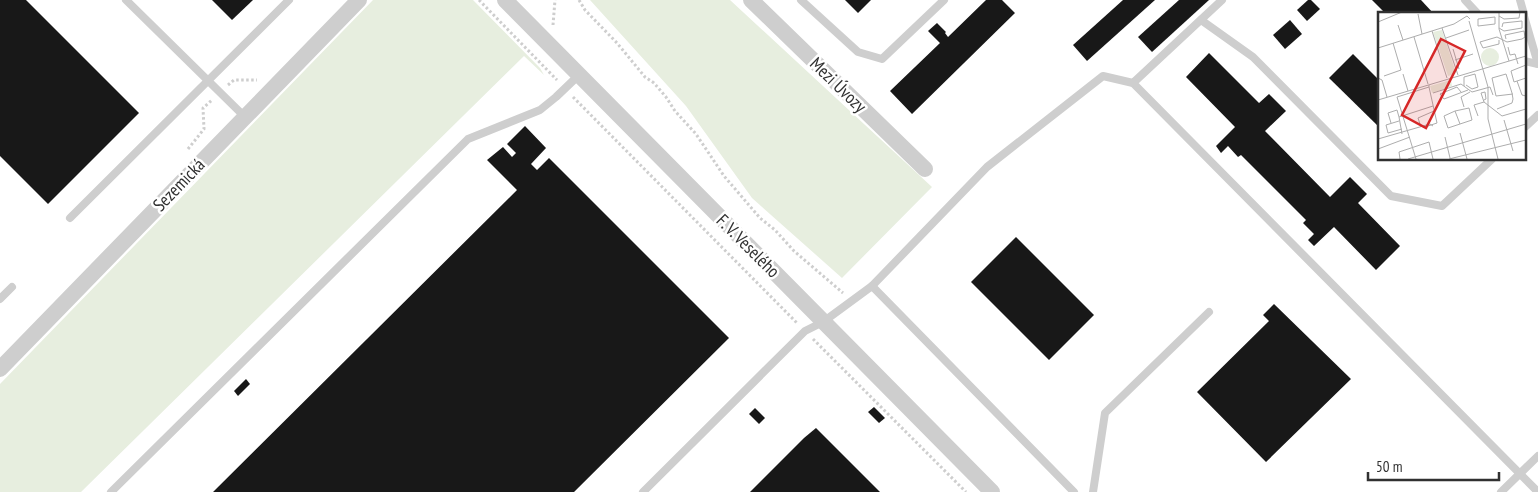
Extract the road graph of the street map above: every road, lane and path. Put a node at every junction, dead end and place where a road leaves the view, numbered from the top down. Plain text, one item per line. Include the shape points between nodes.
1 (126, 0) edge
2 (289, 0) edge
3 (359, 0) edge
4 (478, 0) edge
5 (505, 0) edge
6 (579, 0) edge
7 (750, 0) edge
8 (801, 0) edge
9 (944, 0) edge
10 (1222, 0) edge
11 (1465, 0) edge
12 (1476, 12) edge
13 (1201, 20) junction
14 (1526, 22) edge
15 (1538, 64) edge
16 (579, 75) junction
17 (258, 80) dead end
18 (208, 81) junction
19 (1133, 82) junction
20 (565, 89) junction
21 (220, 93) junction
22 (1538, 115) edge
23 (245, 117) junction
24 (1526, 126) edge
25 (188, 150) dead end
26 (1491, 160) edge
27 (925, 169) dead end
28 (70, 218) dead end
29 (872, 286) junction
30 (12, 287) dead end
31 (0, 299) edge
32 (853, 302) junction
33 (1209, 312) dead end
34 (823, 322) junction
35 (804, 330) junction
36 (0, 369) edge
37 (1538, 456) edge
38 (1519, 474) junction
39 (111, 492) edge
40 (643, 492) edge
41 (966, 492) edge
42 (992, 492) edge
43 (1074, 492) edge
44 (1093, 492) edge
45 (1501, 492) edge
46 (1538, 492) edge

1 - 18 lane
2 - 18 lane
3 - 23 street, Sezemická
4 - 20 path
5 - 16 street, F. V. Veselého
6 - 32 path via 666,97 724,176 760,218
7 - 27 street, Mezi Úvozy
8 - 9 lane via 858,52 882,59
10 - 13 lane
11 - 12 lane
13 - 19 lane
13 - 26 lane via 1253,57 1391,196 1442,206
14 - 15 lane
16 - 20 lane
16 - 34 street, F. V. Veselého
17 - 21 path via 234,80
18 - 21 lane
18 - 28 lane
19 - 29 lane via 1104,76 986,167
19 - 38 lane
20 - 35 path
20 - 39 lane via 540,110 468,139
21 - 23 lane
21 - 25 path via 203,108 204,129
22 - 24 lane
23 - 36 street, Sezemická
29 - 32 lane
29 - 43 lane
30 - 31 lane
32 - 34 lane
33 - 44 lane via 1105,413
34 - 35 lane
34 - 42 street, F. V. Veselého
35 - 40 lane
35 - 41 path
37 - 38 lane
38 - 45 lane
38 - 46 lane

